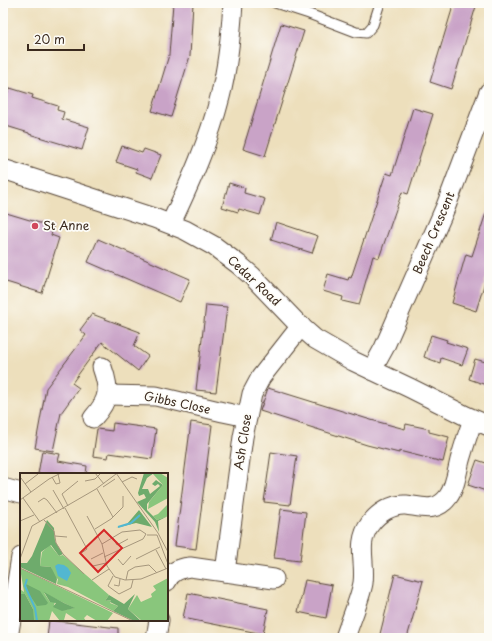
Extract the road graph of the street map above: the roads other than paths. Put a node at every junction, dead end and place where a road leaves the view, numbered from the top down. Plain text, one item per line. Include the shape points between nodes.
1 (233, 3) edge
2 (275, 3) edge
3 (380, 3) edge
4 (489, 92) edge
5 (3, 169) edge
6 (171, 223) junction
7 (301, 326) junction
8 (102, 367) dead end
9 (372, 370) junction
10 (107, 395) junction
11 (247, 417) junction
12 (93, 418) dead end
13 (481, 423) edge
14 (3, 488) edge
15 (20, 493) edge
16 (20, 563) edge
17 (225, 572) junction
18 (274, 579) dead end
19 (168, 580) edge
20 (159, 621) edge
21 (8, 638) edge
22 (156, 638) edge
23 (345, 638) edge

1 - 6 street via 220,97 208,139
2 - 3 lane via 356,32 366,33 373,25
4 - 9 street, Beech Crescent via 446,206
5 - 6 street, Cedar Road
6 - 7 street, Cedar Road via 227,255 252,276
7 - 9 street, Cedar Road via 321,342
7 - 11 street, Ash Close via 261,377 252,394
8 - 10 street via 107,381
9 - 13 street, Cedar Road
10 - 11 street, Gibbs Close via 156,396
10 - 12 street via 102,408
11 - 17 street, Ash Close
13 - 23 street via 466,440 454,483 449,496 443,502 431,508 406,505 392,507 377,516 366,530 362,538 363,583
14 - 15 street
16 - 21 street
17 - 18 street
17 - 19 street via 181,568
20 - 22 street

